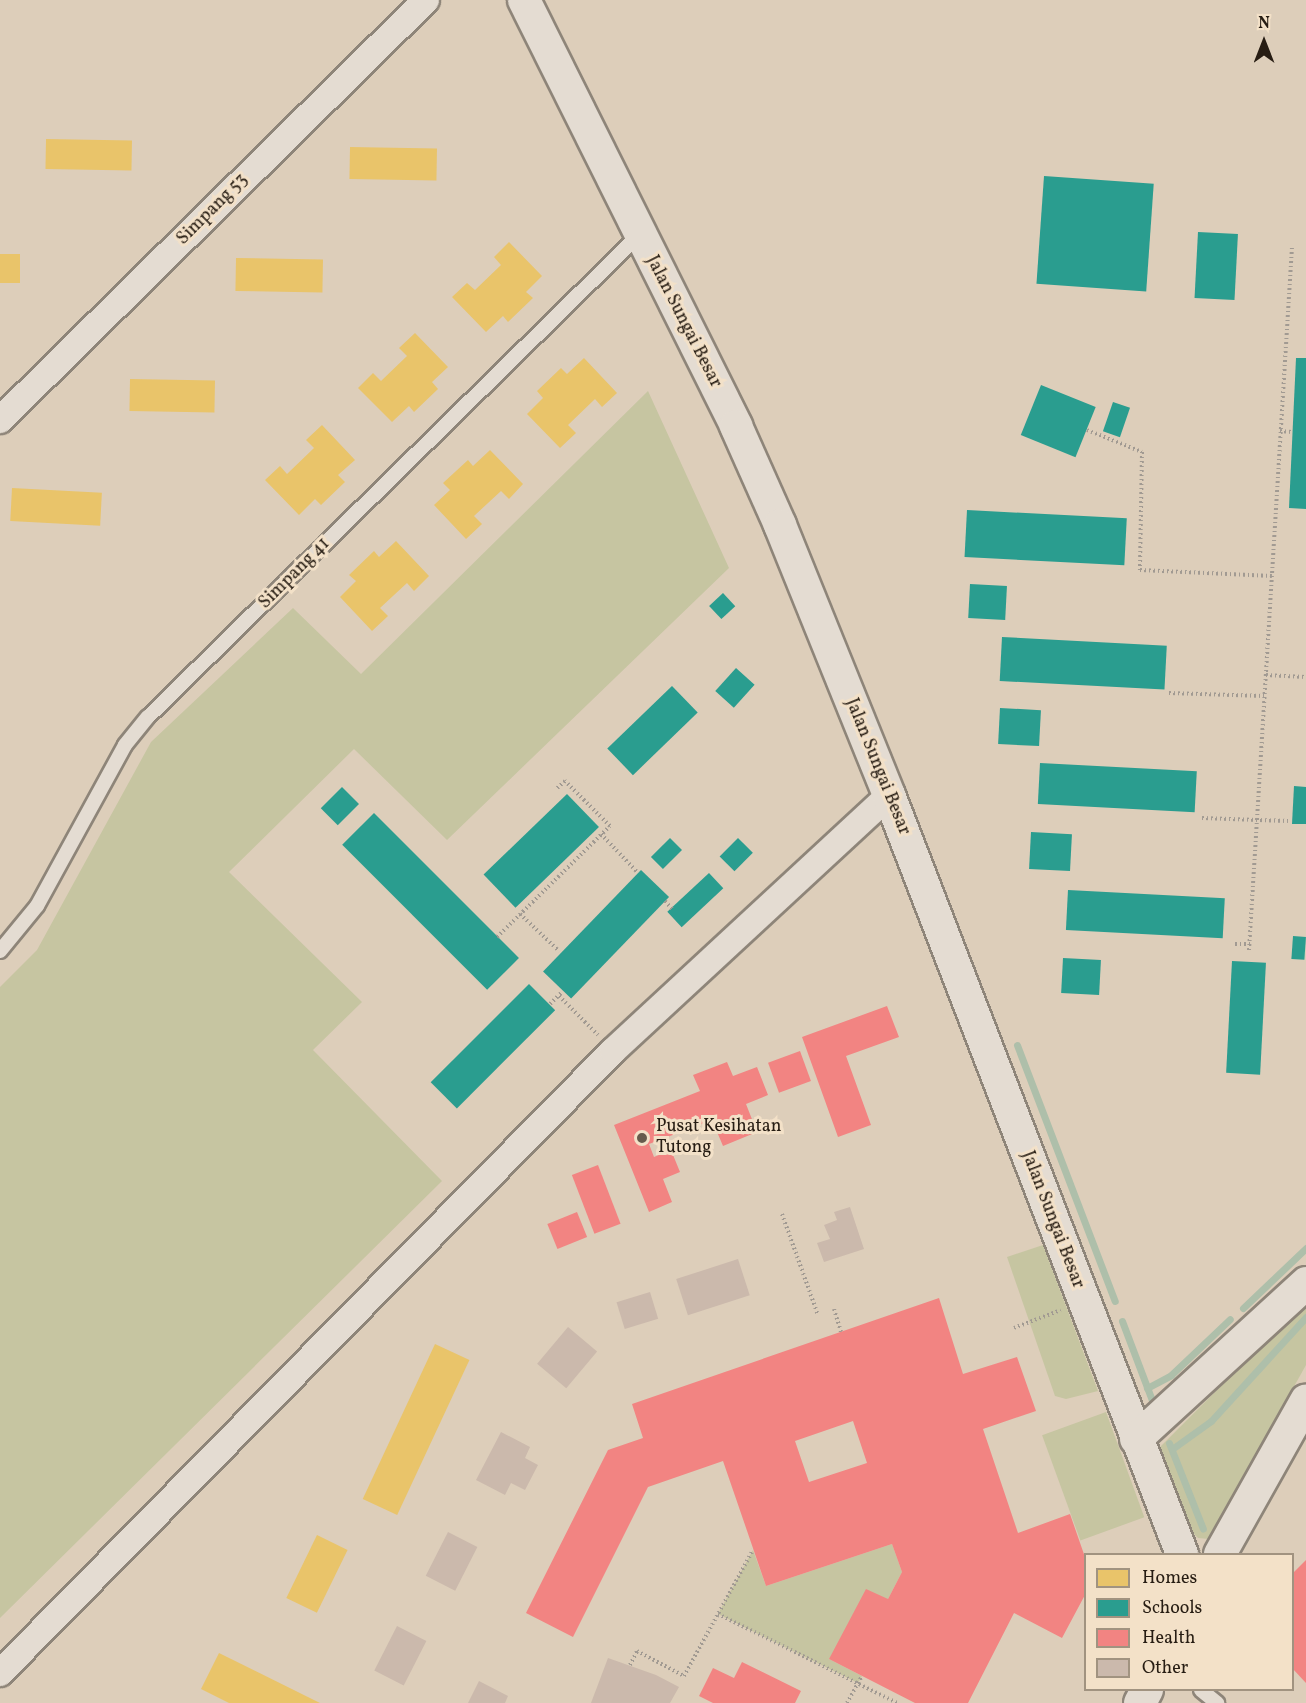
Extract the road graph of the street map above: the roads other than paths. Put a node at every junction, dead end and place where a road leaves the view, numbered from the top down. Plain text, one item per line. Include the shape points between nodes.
1 (426, 0) edge
2 (524, 0) edge
3 (639, 235) junction
4 (0, 420) edge
5 (890, 795) junction
6 (0, 951) edge
7 (1306, 1283) edge
8 (1306, 1401) edge
9 (1136, 1439) junction
10 (1182, 1553) edge
11 (1221, 1553) edge
12 (0, 1673) edge
13 (1203, 1691) edge
14 (1217, 1703) edge

1 - 4 street, Simpang 53
2 - 3 street, Jalan Sungai Besar
3 - 5 street, Jalan Sungai Besar via 746,448
3 - 6 lane, Simpang 41 via 148,717 125,745 37,906
5 - 9 street, Jalan Sungai Besar
5 - 12 street via 613,1051
7 - 9 street
8 - 11 street
9 - 10 street, Jalan Sungai Besar
13 - 14 lane

